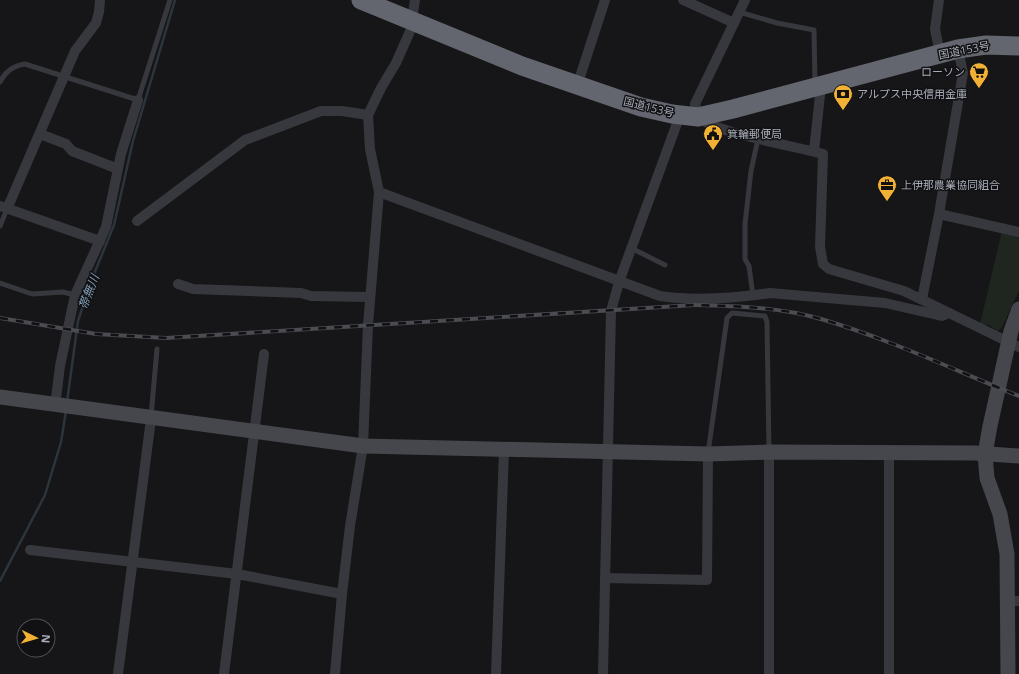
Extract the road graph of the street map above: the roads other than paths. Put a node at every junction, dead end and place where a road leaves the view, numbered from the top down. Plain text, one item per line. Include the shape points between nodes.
1 (100, 0) edge
2 (170, 0) edge
3 (361, 0) edge
4 (415, 0) edge
5 (605, 0) edge
6 (683, 0) edge
7 (745, 0) edge
8 (939, 0) edge
9 (739, 12) junction
10 (414, 22) junction
11 (734, 23) junction
12 (1019, 46) edge
13 (958, 49) junction
14 (940, 54) junction
15 (64, 78) junction
16 (0, 82) edge
17 (577, 86) junction
18 (818, 86) junction
19 (138, 100) junction
20 (368, 115) junction
21 (680, 115) junction
22 (698, 116) junction
23 (40, 134) junction
24 (758, 139) junction
25 (814, 151) junction
26 (118, 169) junction
27 (379, 192) junction
28 (4, 208) edge
29 (940, 214) junction
30 (137, 221) dead end
31 (0, 226) edge
32 (1019, 232) edge
33 (100, 241) junction
34 (631, 248) junction
35 (665, 264) dead end
36 (619, 282) junction
37 (0, 283) edge
38 (178, 284) dead end
39 (75, 295) junction
40 (753, 296) junction
41 (370, 297) junction
42 (922, 299) junction
43 (1019, 309) edge
44 (949, 313) junction
45 (1014, 345) edge
46 (157, 349) dead end
47 (264, 354) dead end
48 (0, 397) edge
49 (63, 407) junction
50 (151, 419) junction
51 (254, 432) junction
52 (363, 446) junction
53 (504, 449) junction
54 (608, 452) junction
55 (769, 452) junction
56 (889, 453) junction
57 (708, 454) junction
58 (985, 454) junction
59 (1019, 456) edge
60 (30, 550) dead end
61 (132, 562) junction
62 (237, 574) junction
63 (605, 578) junction
64 (342, 594) junction
65 (1013, 601) edge
66 (118, 674) edge
67 (224, 674) edge
68 (335, 674) edge
69 (496, 674) edge
70 (603, 674) edge
71 (769, 674) edge
72 (888, 674) edge
73 (1008, 674) edge

1 - 15 street via 100,12 96,23 76,51
2 - 19 lane
3 - 10 highway, 国道153号
4 - 10 street
5 - 17 street
6 - 11 street
7 - 9 street
8 - 14 street via 935,29
9 - 11 street
9 - 18 lane via 814,30
10 - 17 highway, 国道153号
10 - 20 street via 396,63
11 - 22 street via 695,104
12 - 13 highway, 国道153号 via 986,45
13 - 14 highway, 国道153号
13 - 29 street via 963,73
14 - 18 highway, 国道153号
15 - 16 lane via 25,64 15,66 5,73
15 - 19 lane
15 - 23 street
17 - 21 highway, 国道153号 via 641,107
18 - 22 highway, 国道153号
18 - 25 street
19 - 26 street
20 - 27 street via 370,149
20 - 30 street via 321,111 245,140
21 - 22 highway, 国道153号
21 - 34 street
22 - 24 street via 709,125
23 - 26 street via 66,144 72,151
23 - 28 street
24 - 25 street
24 - 40 lane via 750,171 744,224 745,259
25 - 42 street via 823,154 820,247 823,264 836,273 867,280
26 - 33 street via 106,227
27 - 36 street
27 - 41 street
28 - 31 lane
28 - 33 street
29 - 32 street
29 - 42 street
33 - 39 street
34 - 35 lane
34 - 36 street
36 - 40 street via 660,296 677,298
36 - 54 street via 611,311
37 - 39 lane via 32,294 63,292
38 - 41 street via 207,290
39 - 49 street via 60,366
40 - 44 street via 770,294 849,299 885,303 942,316
41 - 52 street
42 - 44 street
43 - 45 street
44 - 45 street
45 - 58 street via 990,426
46 - 50 lane
47 - 51 street
48 - 49 street
49 - 50 street
50 - 51 street
50 - 61 street
51 - 52 street
51 - 62 street
52 - 53 street
52 - 64 street
53 - 54 street
53 - 69 street
54 - 57 street
54 - 63 street
55 - 56 street
55 - 57 street
55 - 57 lane via 767,322 765,316 732,313 727,318
55 - 71 street
56 - 58 street
56 - 72 street
57 - 63 street via 707,580
58 - 59 street
58 - 65 street via 987,478 1000,514 1005,540
60 - 61 street
61 - 62 street
61 - 66 street
62 - 64 street
62 - 67 street
63 - 70 street
64 - 68 street
65 - 73 street

